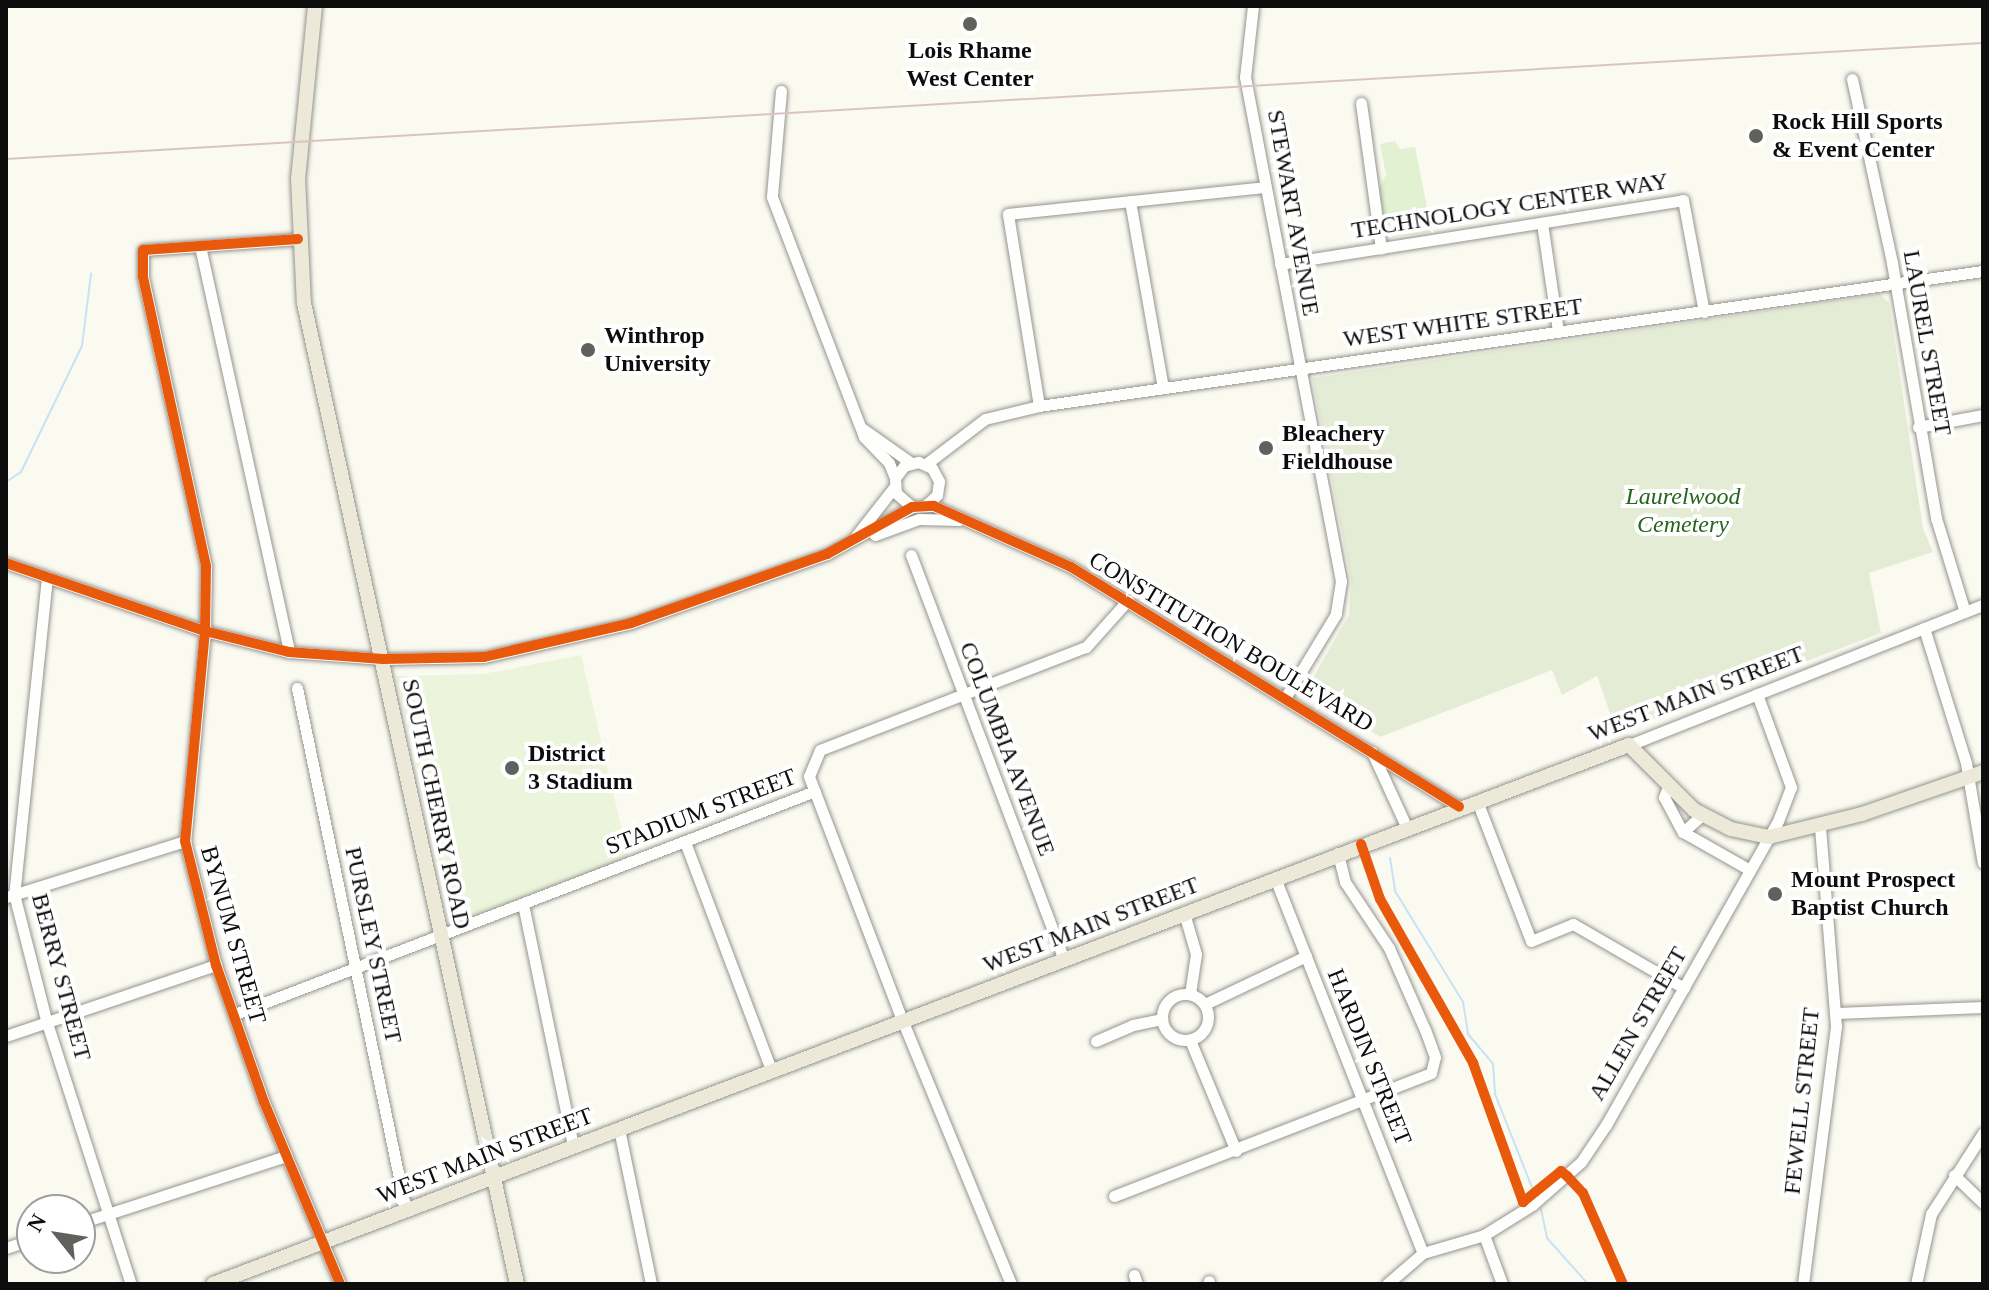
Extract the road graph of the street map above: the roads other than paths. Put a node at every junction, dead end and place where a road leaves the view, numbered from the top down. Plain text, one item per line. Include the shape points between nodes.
1 (315, 6) edge
2 (1253, 6) edge
3 (1852, 79) dead end
4 (781, 91) dead end
5 (1361, 103) dead end
6 (1266, 187) junction
7 (1130, 201) junction
8 (1542, 223) junction
9 (298, 239) junction
10 (200, 246) junction
11 (1381, 249) junction
12 (1280, 264) junction
13 (1983, 271) edge
14 (1896, 285) junction
15 (1704, 312) junction
16 (1558, 332) junction
17 (1299, 369) junction
18 (1163, 388) junction
19 (1039, 406) junction
20 (1983, 415) edge
21 (1918, 427) junction
22 (863, 428) junction
23 (957, 438) junction
24 (911, 463) junction
25 (926, 464) junction
26 (895, 482) junction
27 (939, 483) junction
28 (926, 505) junction
29 (912, 507) junction
30 (972, 522) junction
31 (859, 539) junction
32 (846, 545) junction
33 (911, 555) dead end
34 (6, 563) edge
35 (47, 577) junction
36 (1128, 600) junction
37 (1983, 605) edge
38 (1965, 612) junction
39 (1924, 628) junction
40 (205, 631) junction
41 (289, 652) junction
42 (383, 659) junction
43 (297, 688) dead end
44 (962, 694) junction
45 (1757, 694) junction
46 (1285, 698) junction
47 (1629, 745) junction
48 (1372, 752) junction
49 (1983, 772) edge
50 (1967, 777) junction
51 (1668, 787) junction
52 (815, 791) junction
53 (1477, 801) junction
54 (1459, 807) junction
55 (1702, 815) junction
56 (1406, 826) junction
57 (1820, 827) junction
58 (1683, 832) junction
59 (1769, 837) junction
60 (185, 841) junction
61 (685, 842) junction
62 (1338, 853) junction
63 (1983, 863) edge
64 (1750, 870) junction
65 (1275, 878) junction
66 (10, 896) edge
67 (523, 904) junction
68 (1184, 913) junction
69 (441, 936) junction
70 (1306, 956) junction
71 (1063, 958) junction
72 (216, 965) junction
73 (354, 969) junction
74 (1684, 988) junction
75 (1190, 994) junction
76 (1205, 1004) junction
77 (1983, 1007) edge
78 (1837, 1013) junction
79 (235, 1014) junction
80 (1162, 1019) junction
81 (902, 1020) junction
82 (47, 1023) junction
83 (6, 1036) edge
84 (1190, 1040) junction
85 (1096, 1041) dead end
86 (771, 1069) junction
87 (1363, 1101) junction
88 (619, 1129) junction
89 (1983, 1133) edge
90 (573, 1146) junction
91 (1236, 1151) junction
92 (286, 1156) junction
93 (1954, 1175) junction
94 (492, 1178) junction
95 (1114, 1196) dead end
96 (1983, 1203) edge
97 (406, 1211) junction
98 (108, 1213) junction
99 (96, 1217) edge
100 (1484, 1235) junction
101 (325, 1241) junction
102 (1423, 1253) junction
103 (131, 1284) edge
104 (213, 1284) edge
105 (340, 1284) edge
106 (517, 1284) edge
107 (651, 1284) edge
108 (1011, 1284) edge
109 (1387, 1284) edge
110 (1502, 1284) edge
111 (1803, 1284) edge
112 (1916, 1284) edge

1 - 9 main road, SOUTH CHERRY ROAD via 300,142
2 - 6 street, STEWART AVENUE via 1245,77
3 - 14 street, LAUREL STREET
4 - 22 street via 772,197
5 - 11 street
6 - 7 street
6 - 12 street, STEWART AVENUE
7 - 18 street
7 - 19 street via 1008,214
8 - 11 street, TECHNOLOGY CENTER WAY
8 - 15 street, TECHNOLOGY CENTER WAY via 1683,200
8 - 16 street
9 - 10 street
9 - 42 main road, SOUTH CHERRY ROAD via 304,303
10 - 40 street, BYNUM STREET via 143,250 143,277 206,567
10 - 41 street
11 - 12 street, TECHNOLOGY CENTER WAY
12 - 17 street, STEWART AVENUE
13 - 14 street, WEST WHITE STREET
14 - 15 street, WEST WHITE STREET
14 - 21 street, LAUREL STREET
15 - 16 street, WEST WHITE STREET
16 - 17 street, WEST WHITE STREET
17 - 18 street, WEST WHITE STREET
17 - 46 street, STEWART AVENUE via 1341,595 1331,625
18 - 19 street, WEST WHITE STREET
19 - 23 street, WEST WHITE STREET via 995,415
20 - 21 street
21 - 38 street, LAUREL STREET via 1936,518
22 - 24 street
22 - 26 street
23 - 25 street, WEST WHITE STREET
23 - 27 street
24 - 25 street
24 - 26 street, CONSTITUTION BOULEVARD
25 - 27 street, CONSTITUTION BOULEVARD
26 - 29 street via 900,499
26 - 32 street, CONSTITUTION BOULEVARD via 875,516
27 - 28 street
27 - 30 street, CONSTITUTION BOULEVARD via 947,501
28 - 29 street, CONSTITUTION BOULEVARD
28 - 30 street, CONSTITUTION BOULEVARD
29 - 31 street, CONSTITUTION BOULEVARD
30 - 31 street via 926,518
30 - 36 street, CONSTITUTION BOULEVARD
31 - 32 street, CONSTITUTION BOULEVARD
32 - 42 street, CONSTITUTION BOULEVARD via 724,592 559,644 484,657
33 - 44 street, COLUMBIA AVENUE
34 - 35 street, CONSTITUTION BOULEVARD
35 - 40 street, CONSTITUTION BOULEVARD
35 - 66 street, BERRY STREET
36 - 44 street, STADIUM STREET via 1086,647
36 - 46 street, CONSTITUTION BOULEVARD
37 - 38 street, WEST MAIN STREET
38 - 39 street, WEST MAIN STREET
39 - 45 street, WEST MAIN STREET
39 - 50 street
40 - 41 street, CONSTITUTION BOULEVARD
40 - 60 street, BYNUM STREET
41 - 42 street, CONSTITUTION BOULEVARD
42 - 69 main road, SOUTH CHERRY ROAD
43 - 73 street, PURSLEY STREET
44 - 52 street, STADIUM STREET via 820,750 809,776
44 - 71 street, COLUMBIA AVENUE
45 - 47 street, WEST MAIN STREET
45 - 59 street, ALLEN STREET via 1791,773 1791,787
46 - 48 street, CONSTITUTION BOULEVARD
47 - 51 main road
47 - 53 main road, WEST MAIN STREET
48 - 54 street, CONSTITUTION BOULEVARD
48 - 56 street
49 - 50 main road
50 - 57 main road
50 - 63 street
51 - 55 main road
51 - 58 street via 1667,806
52 - 61 street, STADIUM STREET
52 - 81 street
53 - 54 main road, WEST MAIN STREET
53 - 74 street via 1531,941 1573,924
54 - 56 main road, WEST MAIN STREET
55 - 58 street
55 - 59 main road via 1731,829
56 - 62 main road, WEST MAIN STREET
57 - 59 main road
57 - 78 street, FEWELL STREET
58 - 64 street
59 - 64 street, ALLEN STREET
60 - 66 street
60 - 72 street, BYNUM STREET
61 - 67 street, STADIUM STREET
61 - 86 street
62 - 65 main road, WEST MAIN STREET
62 - 87 street via 1345,882 1389,948 1436,1063 1423,1080
64 - 74 street, ALLEN STREET
65 - 68 main road, WEST MAIN STREET
65 - 70 street, HARDIN STREET
66 - 82 street, BERRY STREET
67 - 69 street, STADIUM STREET
67 - 90 street
68 - 71 main road, WEST MAIN STREET
68 - 75 street via 1196,954
69 - 73 street, STADIUM STREET
69 - 94 main road, SOUTH CHERRY ROAD
70 - 76 street
70 - 87 street, HARDIN STREET
71 - 81 main road, WEST MAIN STREET
72 - 79 street, BYNUM STREET
72 - 82 street
73 - 79 street, STADIUM STREET
73 - 97 street, PURSLEY STREET
74 - 100 street, ALLEN STREET via 1581,1162 1547,1194
75 - 76 street
75 - 80 street via 1172,997
76 - 84 street via 1209,1022
77 - 78 street
78 - 111 street, FEWELL STREET
79 - 92 street, BYNUM STREET
80 - 84 street via 1172,1037
80 - 85 street
81 - 86 main road, WEST MAIN STREET
81 - 108 street
82 - 83 street
82 - 98 street, BERRY STREET
84 - 91 street
86 - 88 main road, WEST MAIN STREET
87 - 91 street
87 - 102 street, HARDIN STREET
88 - 90 main road, WEST MAIN STREET
88 - 107 street
89 - 93 street
90 - 94 main road, WEST MAIN STREET
91 - 95 street
92 - 98 street
92 - 101 street, BYNUM STREET
93 - 96 street
93 - 112 street via 1931,1214
94 - 97 main road, WEST MAIN STREET
94 - 106 main road, SOUTH CHERRY ROAD
97 - 101 main road, WEST MAIN STREET
98 - 99 street
98 - 103 street, BERRY STREET
100 - 102 street, ALLEN STREET
100 - 110 street
101 - 104 main road, WEST MAIN STREET
101 - 105 street, BYNUM STREET
102 - 109 street, ALLEN STREET

